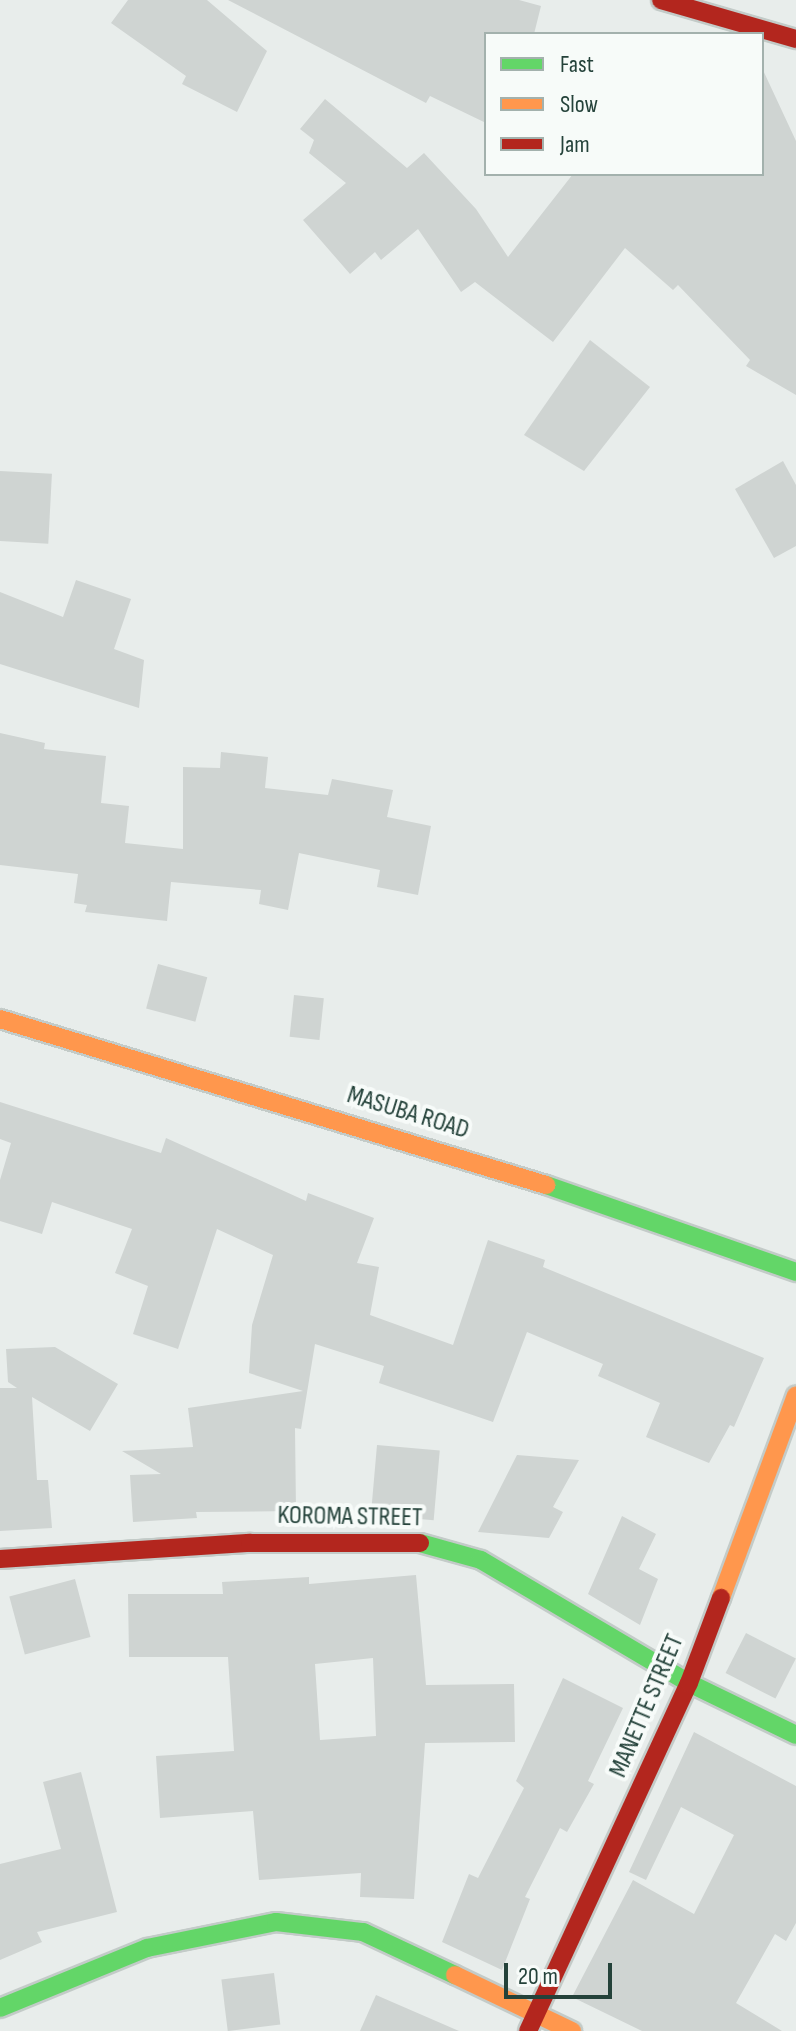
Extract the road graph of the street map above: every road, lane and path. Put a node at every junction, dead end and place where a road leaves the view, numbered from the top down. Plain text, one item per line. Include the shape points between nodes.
1 (661, 0) edge
2 (796, 39) edge
3 (0, 1019) edge
4 (796, 1272) edge
5 (796, 1395) edge
6 (0, 1559) edge
7 (689, 1683) junction
8 (796, 1735) edge
9 (0, 2008) edge
10 (532, 2023) edge
11 (572, 2031) edge

1 - 2 street
3 - 4 street, MASUBA ROAD via 481,1163
5 - 7 street, MANETTE STREET
6 - 7 street, KOROMA STREET via 250,1543 396,1540 440,1545 481,1560
7 - 8 street, KOROMA STREET
7 - 10 street, MANETTE STREET
9 - 10 street via 147,1948 276,1922 363,1932
10 - 11 street

